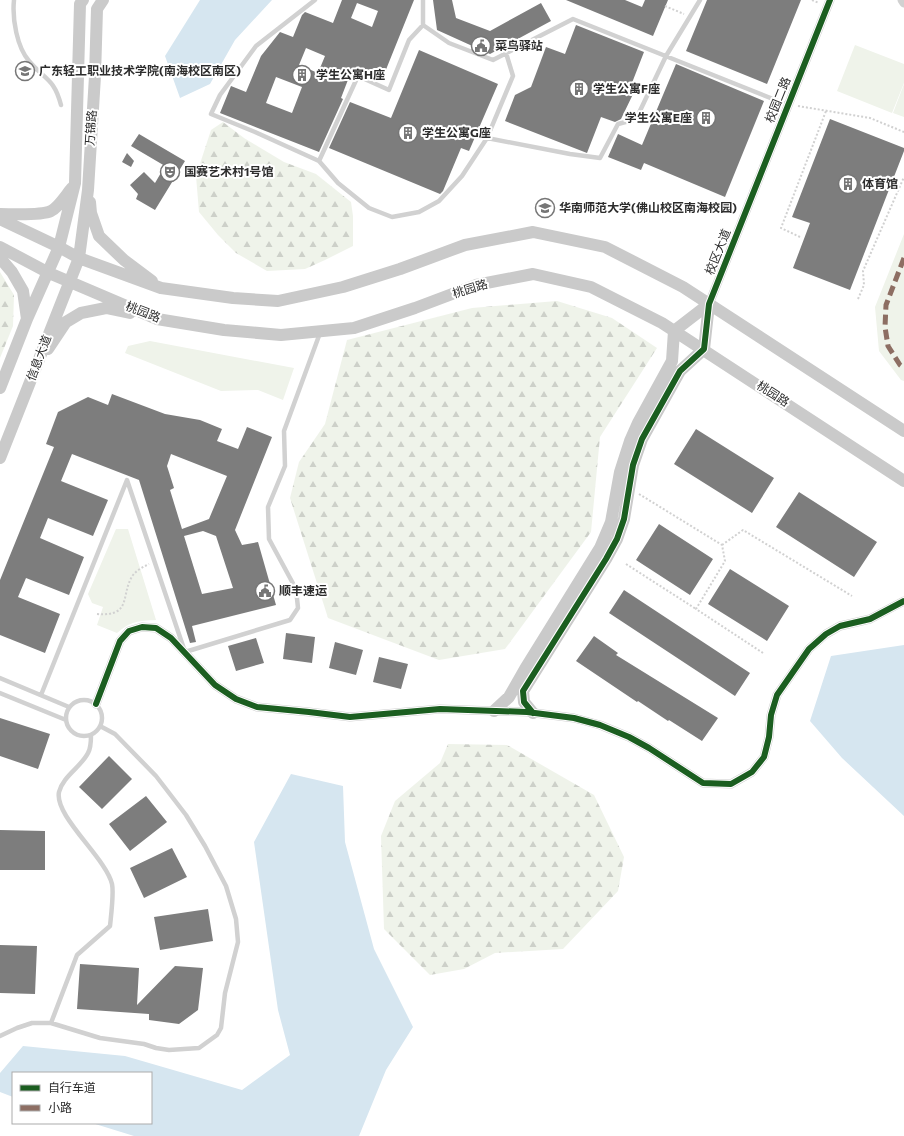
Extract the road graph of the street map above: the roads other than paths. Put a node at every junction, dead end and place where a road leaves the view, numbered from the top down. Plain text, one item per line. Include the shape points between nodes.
1 (14, 0) edge
2 (83, 0) edge
3 (103, 0) edge
4 (315, 0) edge
5 (423, 0) edge
6 (700, 0) edge
7 (902, 0) edge
8 (830, 2) edge
9 (904, 3) edge
10 (423, 25) junction
11 (506, 53) junction
12 (666, 56) junction
13 (61, 105) dead end
14 (788, 105) junction
15 (486, 138) junction
16 (319, 161) junction
17 (75, 184) junction
18 (88, 190) junction
19 (747, 208) joint
20 (0, 214) edge
21 (0, 219) edge
22 (0, 247) edge
23 (59, 247) junction
24 (0, 258) edge
25 (79, 258) junction
26 (49, 272) junction
27 (69, 282) junction
28 (161, 288) junction
29 (709, 304) junction
30 (27, 319) junction
31 (157, 319) junction
32 (321, 331) junction
33 (674, 331) junction
34 (704, 349) junction
35 (34, 372) junction
36 (0, 388) edge
37 (904, 431) edge
38 (0, 458) edge
39 (904, 481) edge
40 (904, 601) edge
41 (185, 652) junction
42 (0, 678) edge
43 (0, 693) edge
44 (41, 695) junction
45 (96, 704) junction
46 (69, 707) junction
47 (494, 711) junction
48 (533, 713) junction
49 (66, 720) junction
50 (100, 726) junction
51 (91, 735) junction
52 (51, 1023) junction
53 (0, 1036) edge

1 - 13 lane via 18,43 29,61 52,83 58,92
2 - 17 main road, 万锦路 via 80,4
3 - 18 main road, 万锦路 via 96,9
4 - 16 lane via 256,46 220,95 211,114
5 - 10 lane
6 - 12 lane
7 - 9 street
8 - 14 street, 校园二路
10 - 11 lane via 449,43 493,60
10 - 16 lane via 409,40 389,90 358,76
11 - 12 lane via 573,19
11 - 15 lane via 513,76
12 - 14 lane
12 - 15 lane via 638,115 633,120 618,124 600,158
14 - 19 street, 校园二路
15 - 16 lane via 462,176 439,201 419,212 392,217 369,208 338,183
17 - 20 main road via 51,211
17 - 23 main road, 万锦路
18 - 25 main road, 万锦路
18 - 28 main road via 91,212 99,236 124,260
19 - 29 street, 校区大道
21 - 23 main road
22 - 26 main road, 桃园路
23 - 25 main road
23 - 26 main road, 信息大道
24 - 30 main road via 23,290
25 - 27 main road, 信息大道
25 - 28 main road
26 - 27 main road, 桃园路
26 - 30 main road, 信息大道
27 - 31 main road, 桃园路
27 - 35 main road, 信息大道
28 - 29 main road via 278,301 343,288 465,244 533,232 605,247 683,287
29 - 33 main road
29 - 34 main road
29 - 37 main road
30 - 36 main road, 信息大道
31 - 32 main road, 桃园路 via 224,330 281,335
31 - 35 main road via 106,308 81,313 66,322
32 - 33 main road, 桃园路 via 354,328 476,285 533,274 591,287
32 - 41 lane via 284,431 285,466 268,507 269,539 296,589 298,608 290,620
33 - 34 main road, 桃园路
33 - 47 main road via 672,361 630,441 620,472 611,522 600,548 509,697
34 - 39 main road, 桃园路
34 - 48 main road via 680,370 642,439 633,465 624,519 617,539 523,691 524,702
35 - 38 main road, 信息大道
40 - 48 street via 870,619 840,626 809,649 777,695 764,758 752,772 731,784 703,783 649,748 600,725 574,718
41 - 44 lane via 127,480
41 - 45 street via 156,628 142,627 129,631 120,641
41 - 47 street via 215,684 236,699 257,707 350,717 440,709
42 - 44 lane
43 - 49 lane
44 - 46 lane
45 - 46 lane via 79,700
45 - 50 lane via 102,714
46 - 49 lane
47 - 48 street
49 - 51 lane via 69,729 74,733 79,736
50 - 51 lane
50 - 52 lane via 115,734 156,776 193,827 226,886 236,919 238,942 225,993 221,1028 217,1035 199,1048 156,1048 100,1038
51 - 52 lane via 89,752 59,792 60,803 66,816 107,871 113,885 110,926 77,955
52 - 53 lane via 32,1023

